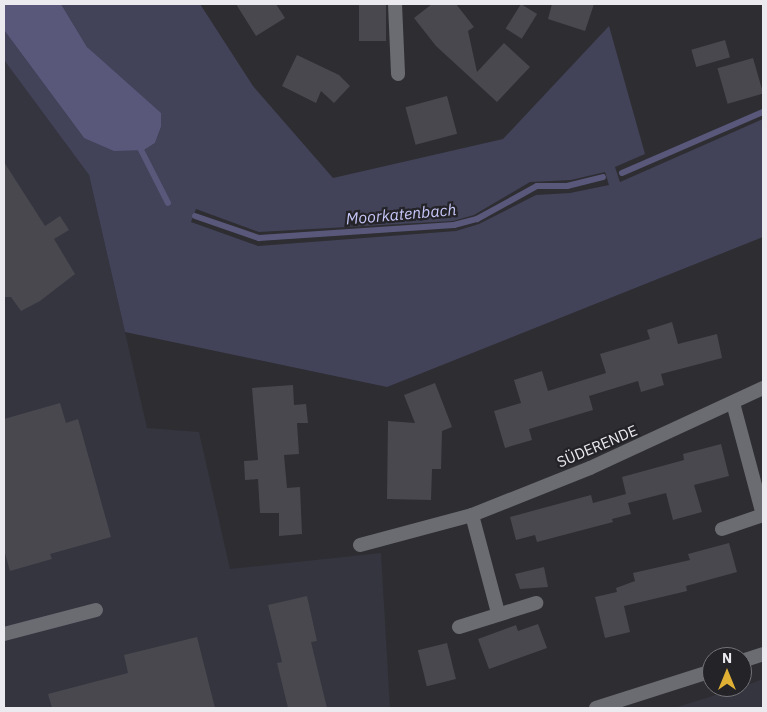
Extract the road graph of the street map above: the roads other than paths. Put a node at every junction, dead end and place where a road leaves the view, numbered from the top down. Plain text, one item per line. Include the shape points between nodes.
1 (395, 4) edge
2 (398, 74) dead end
3 (763, 388) edge
4 (733, 403) junction
5 (472, 515) junction
6 (763, 515) edge
7 (722, 529) dead end
8 (360, 545) dead end
9 (536, 603) dead end
10 (96, 610) dead end
11 (498, 613) junction
12 (459, 627) dead end
13 (4, 634) edge
14 (702, 674) edge
15 (596, 708) edge

1 - 2 street
3 - 4 street, SÜDERENDE
4 - 5 street, SÜDERENDE via 590,468
4 - 6 street
5 - 8 street, SÜDERENDE
5 - 11 street
6 - 7 street
9 - 11 street
10 - 13 street
11 - 12 street
14 - 15 street

